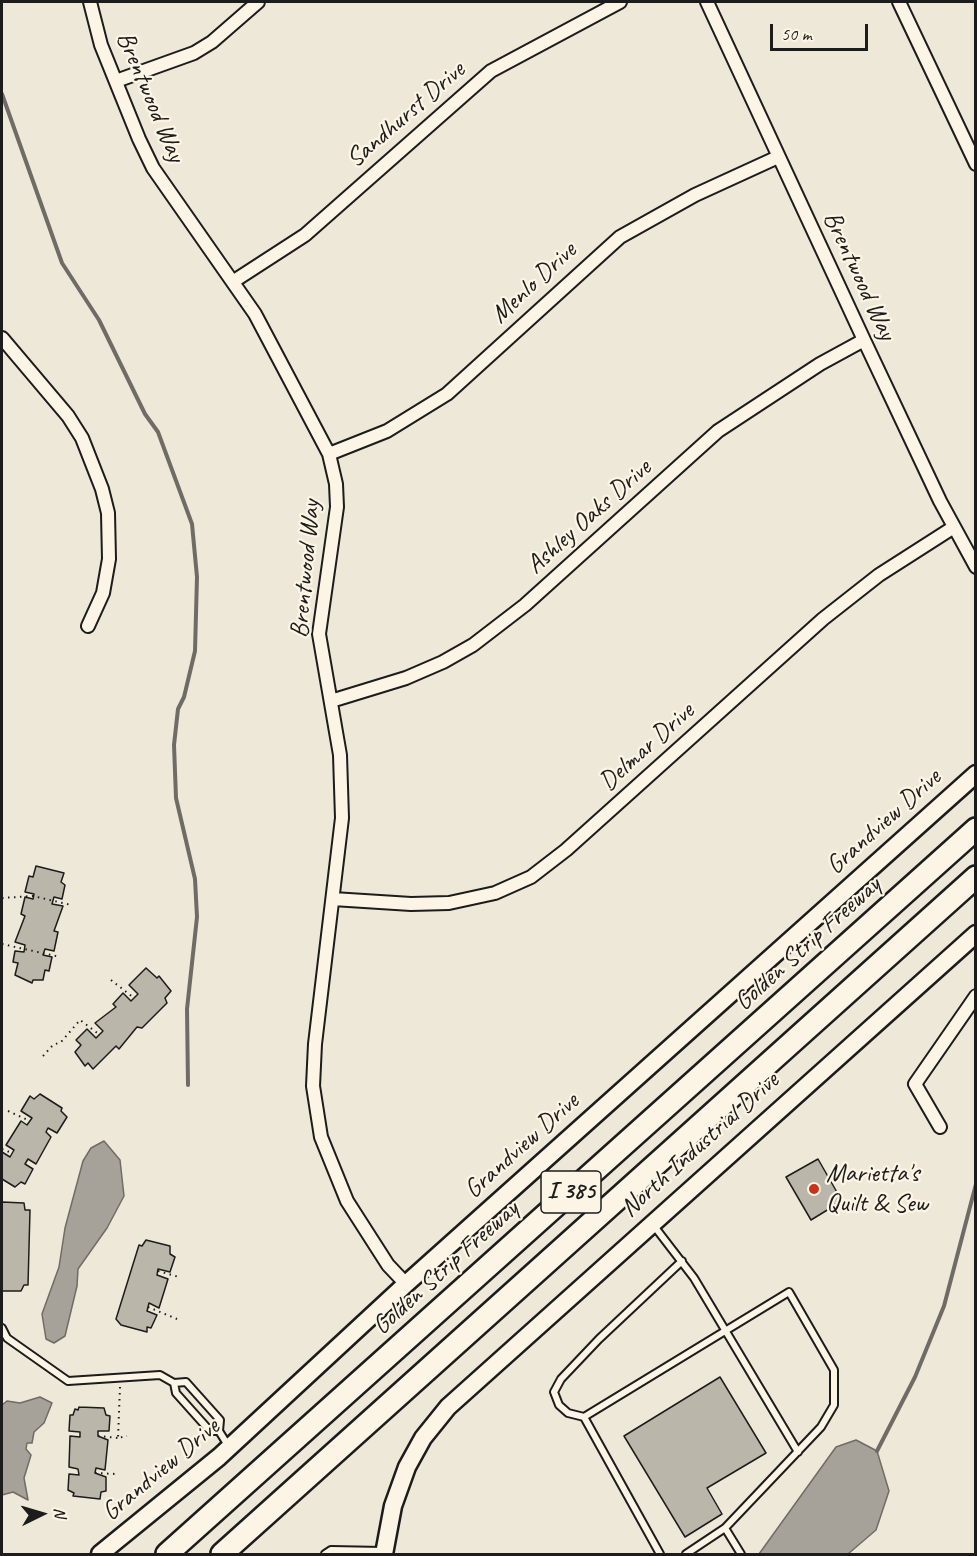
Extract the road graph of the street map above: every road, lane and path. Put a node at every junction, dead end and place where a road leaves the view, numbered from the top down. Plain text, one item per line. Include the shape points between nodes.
1 (90, 2) edge
2 (258, 2) edge
3 (620, 2) edge
4 (707, 2) edge
5 (899, 2) edge
6 (116, 81) junction
7 (778, 157) junction
8 (975, 161) edge
9 (234, 281) junction
10 (2, 340) edge
11 (864, 340) junction
12 (329, 454) junction
13 (954, 527) junction
14 (975, 567) edge
15 (88, 626) dead end
16 (330, 700) junction
17 (975, 774) edge
18 (975, 830) edge
19 (975, 877) edge
20 (2, 898) edge
21 (333, 899) junction
22 (71, 905) dead end
23 (975, 934) edge
24 (2, 944) edge
25 (60, 957) dead end
26 (111, 980) dead end
27 (975, 996) edge
28 (134, 998) dead end
29 (100, 1035) dead end
30 (44, 1056) dead end
31 (8, 1111) dead end
32 (30, 1121) dead end
33 (940, 1127) dead end
34 (2, 1149) edge
35 (12, 1153) dead end
36 (652, 1223) junction
37 (682, 1262) junction
38 (158, 1271) dead end
39 (179, 1277) dead end
40 (406, 1284) junction
41 (148, 1307) dead end
42 (177, 1319) dead end
43 (2, 1328) edge
44 (724, 1331) junction
45 (4, 1338) edge
46 (174, 1383) junction
47 (120, 1387) dead end
48 (584, 1417) junction
49 (219, 1431) junction
50 (99, 1436) dead end
51 (127, 1436) dead end
52 (118, 1438) junction
53 (229, 1448) junction
54 (798, 1452) junction
55 (95, 1473) dead end
56 (116, 1474) dead end
57 (725, 1528) junction
58 (384, 1553) edge
59 (100, 1554) edge
60 (167, 1554) edge
61 (222, 1554) edge
62 (325, 1554) edge
63 (660, 1554) edge
64 (686, 1554) edge
65 (741, 1554) edge

1 - 6 street, Brentwood Way
2 - 6 street via 194,53
3 - 9 street, Sandhurst Drive via 491,71 305,235
4 - 7 street, Brentwood Way
5 - 8 street
6 - 9 street, Brentwood Way via 153,168
7 - 11 street, Brentwood Way
7 - 12 street, Menlo Drive via 695,195 620,237 447,394 387,431
9 - 12 street, Brentwood Way
10 - 15 street via 72,423 94,464 102,489 108,513 109,559 103,593
11 - 13 street, Brentwood Way
11 - 16 street, Ashley Oaks Drive via 718,431 525,605 473,645 406,678
12 - 16 street, Brentwood Way via 337,507 320,633
13 - 14 street, Brentwood Way
13 - 21 street, Delmar Drive via 879,575 823,619 531,877 495,893 449,903
16 - 21 street, Brentwood Way via 342,786
17 - 40 street, Grandview Drive
18 - 60 highway, Golden Strip Freeway / I 385
19 - 61 highway, I 385
20 - 22 path via 33,896
21 - 40 street, Brentwood Way via 315,1044 316,1115 347,1201 388,1265
23 - 36 street, North Industrial Drive
24 - 25 path
26 - 28 path
27 - 33 street via 915,1084
29 - 30 path via 80,1020
31 - 32 path
34 - 35 path
36 - 37 lane
36 - 58 street, North Industrial Drive via 504,1355 435,1423 407,1467 393,1506
37 - 44 lane
37 - 48 lane via 561,1379 554,1392 559,1405 568,1413
38 - 39 path
40 - 53 street, Grandview Drive
41 - 42 path
43 - 45 lane
44 - 48 lane
44 - 54 lane
44 - 54 lane via 789,1292 834,1370 834,1405 821,1427
45 - 46 lane via 68,1381 160,1375
46 - 49 lane via 176,1393 210,1431
46 - 49 lane via 186,1382 220,1420
47 - 52 path
48 - 63 lane
49 - 53 lane
50 - 52 path
51 - 52 path
53 - 59 street, Grandview Drive
54 - 57 lane
55 - 56 path
57 - 64 lane
57 - 65 lane
58 - 62 lane via 331,1550

